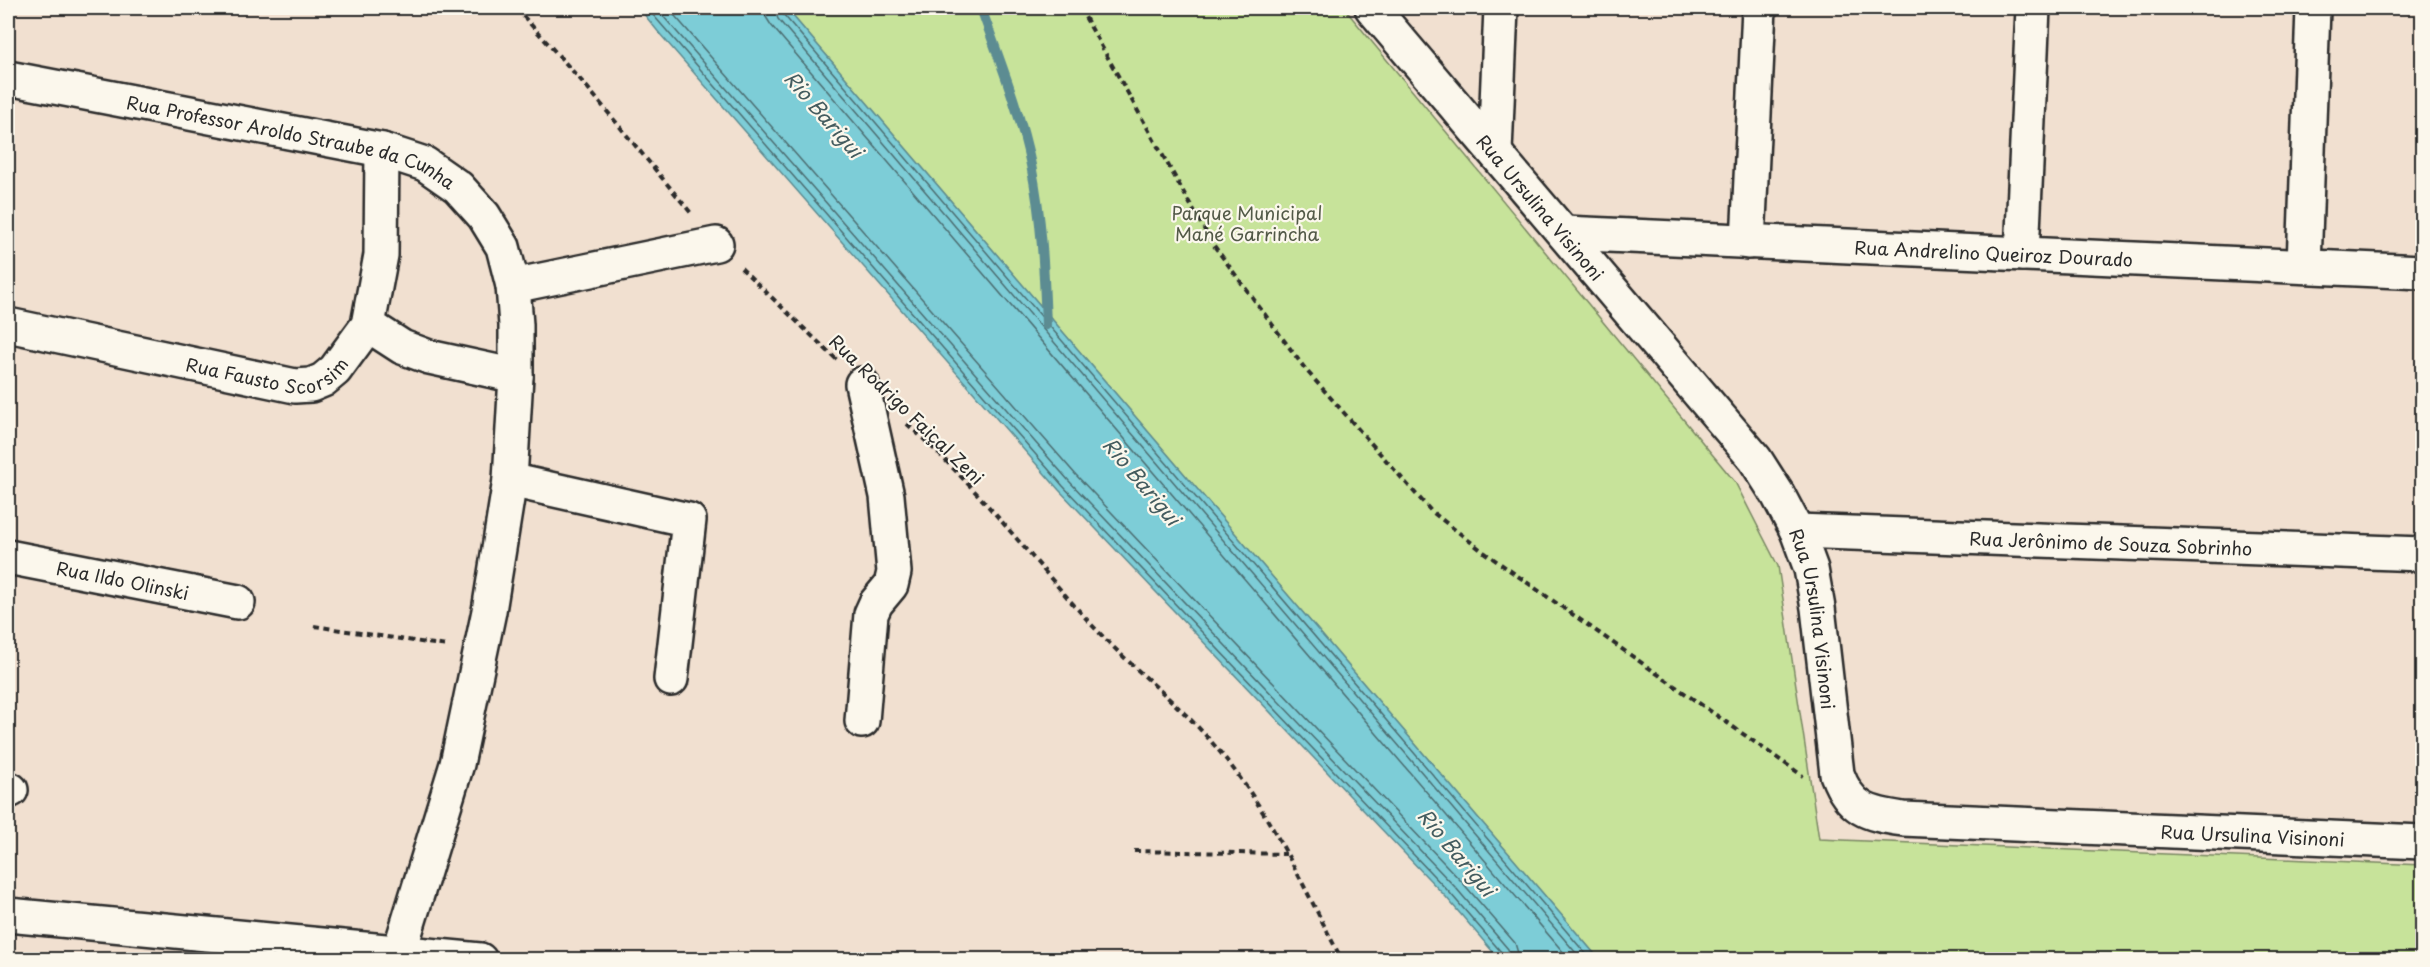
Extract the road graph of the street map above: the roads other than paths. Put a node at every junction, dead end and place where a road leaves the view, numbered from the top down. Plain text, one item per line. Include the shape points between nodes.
1 (1372, 8) edge
2 (1501, 8) edge
3 (1759, 8) edge
4 (2033, 8) edge
5 (2313, 8) edge
6 (8, 78) edge
7 (382, 150) junction
8 (1495, 152) junction
9 (1564, 233) junction
10 (1748, 242) junction
11 (716, 244) road end
12 (2022, 254) junction
13 (2304, 266) junction
14 (2422, 272) edge
15 (513, 286) junction
16 (368, 324) junction
17 (8, 325) edge
18 (516, 376) junction
19 (862, 384) road end
20 (510, 480) junction
21 (1797, 531) junction
22 (2422, 554) edge
23 (8, 557) edge
24 (238, 602) dead end
25 (671, 680) dead end
26 (862, 721) dead end
27 (2422, 842) edge
28 (8, 915) edge
29 (399, 953) junction
30 (480, 960) edge

1 - 8 street, Rua Ursulina Visinoni
2 - 8 street
3 - 10 street
4 - 12 street
5 - 13 street
6 - 7 street, Rua Professor Aroldo Straube da Cunha
7 - 15 street, Rua Professor Aroldo Straube da Cunha via 425,164 458,187 484,216 503,247
7 - 16 street, Rua Fausto Scorsim via 381,255
8 - 9 street, Rua Ursulina Visinoni
9 - 10 street, Rua Andrelino Queiroz Dourado
9 - 21 street, Rua Ursulina Visinoni via 1755,459
10 - 12 street, Rua Andrelino Queiroz Dourado
11 - 15 street
12 - 13 street, Rua Andrelino Queiroz Dourado
13 - 14 street, Rua Andrelino Queiroz Dourado
15 - 18 street, Rua Professor Aroldo Straube da Cunha
16 - 17 street, Rua Fausto Scorsim via 323,381 295,386
16 - 18 street via 402,347 429,357
18 - 20 street, Rua Professor Aroldo Straube da Cunha
19 - 26 street via 887,496 894,572 891,585 871,614
20 - 25 street via 689,520
20 - 29 street, Rua Professor Aroldo Straube da Cunha via 457,764
21 - 22 street, Rua Jerônimo de Souza Sobrinho
21 - 27 street, Rua Ursulina Visinoni via 1811,569 1818,608 1836,774 1843,792 1858,808 1903,819
23 - 24 street, Rua Ildo Olinski
28 - 29 street
29 - 30 street

